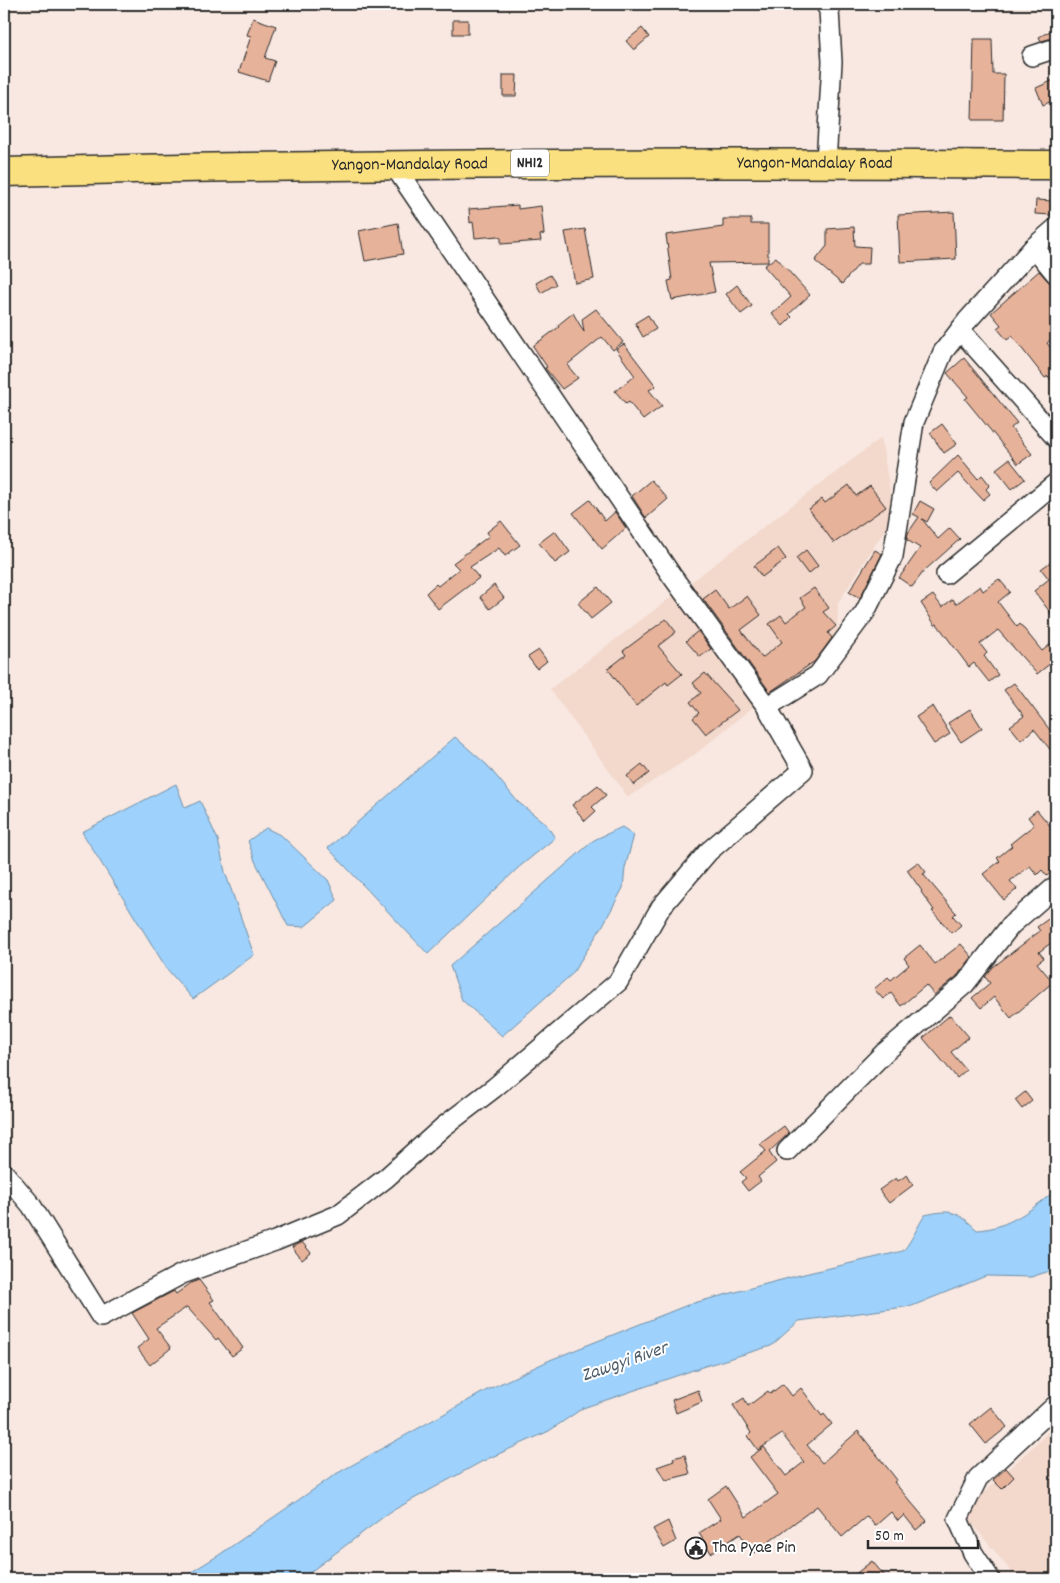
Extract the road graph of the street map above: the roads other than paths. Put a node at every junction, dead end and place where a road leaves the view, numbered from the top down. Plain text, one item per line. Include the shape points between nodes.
1 (825, 4) edge
2 (1056, 48) edge
3 (1032, 56) dead end
4 (826, 163) junction
5 (394, 164) junction
6 (1056, 165) edge
7 (4, 172) edge
8 (1056, 228) edge
9 (1034, 247) junction
10 (1056, 274) edge
11 (960, 330) junction
12 (1056, 438) edge
13 (1056, 483) edge
14 (946, 574) dead end
15 (767, 707) junction
16 (1056, 886) edge
17 (787, 1151) dead end
18 (4, 1173) edge
19 (1056, 1405) edge
20 (990, 1579) edge

1 - 4 street via 829,10 832,62
2 - 3 street
4 - 5 highway, Yangon-Mandalay Road / NH12
4 - 6 highway, Yangon-Mandalay Road / NH12
5 - 7 highway, Yangon-Mandalay Road / NH12
5 - 15 street via 672,576
8 - 9 street
9 - 10 street
9 - 11 street
11 - 12 street
11 - 15 street via 943,352 914,422 893,556 865,612 818,676
13 - 14 street
15 - 18 street via 803,770 708,852 661,907 618,982 502,1082 338,1215 182,1274 101,1317 30,1205
16 - 17 street via 1011,925 965,984 884,1053
19 - 20 street via 978,1478 958,1520 972,1553

